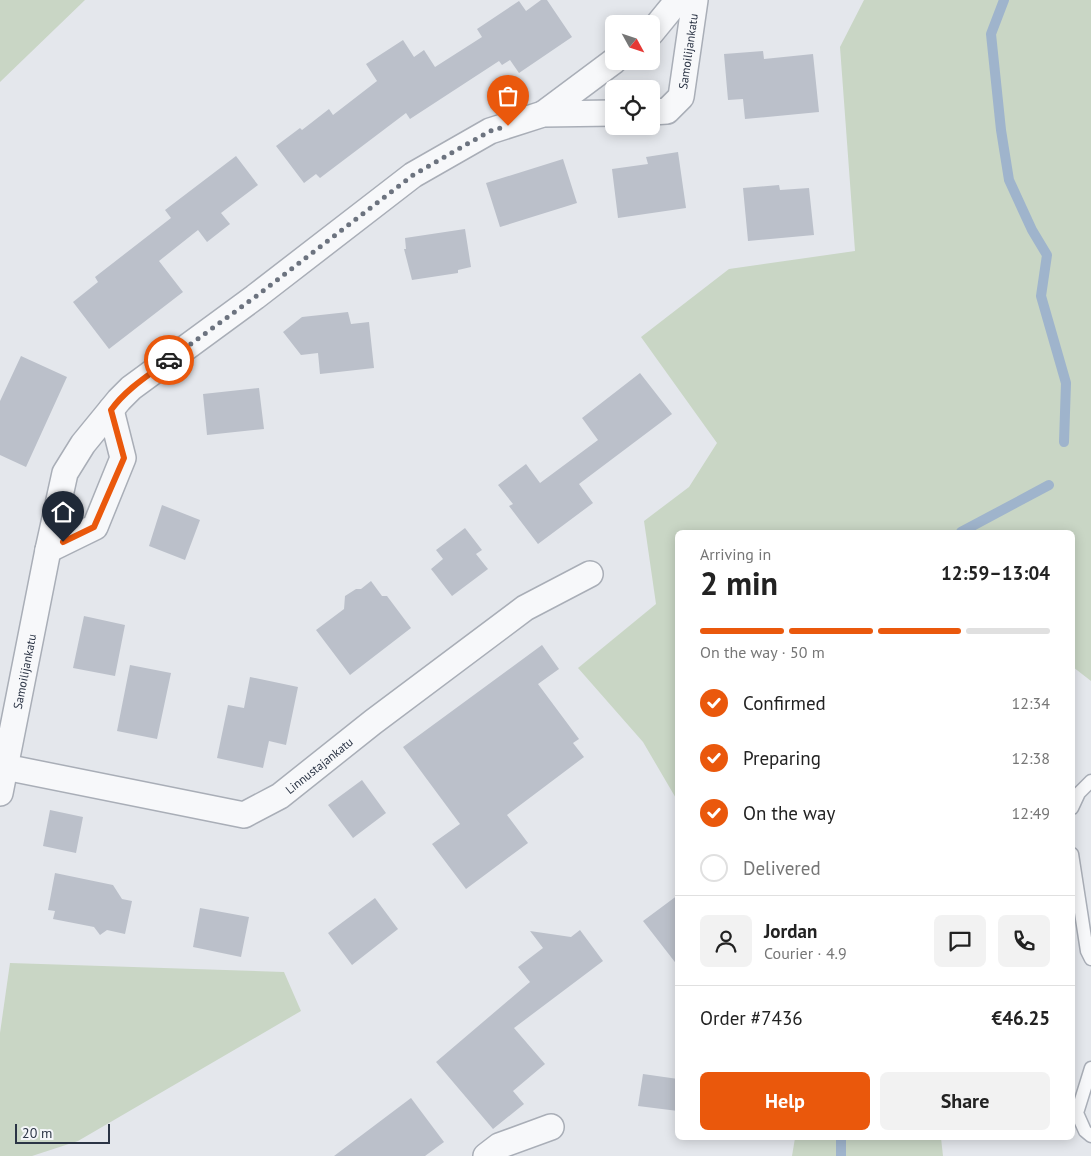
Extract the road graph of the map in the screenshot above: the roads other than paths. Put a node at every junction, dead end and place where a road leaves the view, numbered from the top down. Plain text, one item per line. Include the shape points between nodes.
1 (678, 0) edge
2 (695, 0) edge
3 (660, 22) edge
4 (605, 68) edge
5 (660, 111) edge
6 (605, 113) edge
7 (543, 114) junction
8 (111, 410) junction
9 (48, 550) junction
10 (590, 574) dead end
11 (3, 767) edge
12 (1091, 781) edge
13 (0, 793) edge
14 (1075, 802) edge
15 (1075, 873) edge
16 (1091, 959) edge
17 (1091, 1068) edge
18 (551, 1127) dead end
19 (1091, 1136) edge
20 (486, 1156) edge

1 - 3 street, Samoilijankatu
2 - 5 street, Samoilijankatu via 681,97 667,111
4 - 7 street, Samoilijankatu
6 - 7 street, Samoilijankatu
7 - 8 street, Samoilijankatu via 490,131 413,175 131,388
8 - 9 street, Samoilijankatu via 65,472
8 - 9 street via 124,458 94,527
9 - 11 street, Samoilijankatu
10 - 11 street, Linnustajankatu via 525,608 280,796 244,815
11 - 13 street, Samoilijankatu
12 - 14 lane
15 - 16 lane
17 - 19 lane via 1077,1113 1084,1131
18 - 20 street via 499,1146

